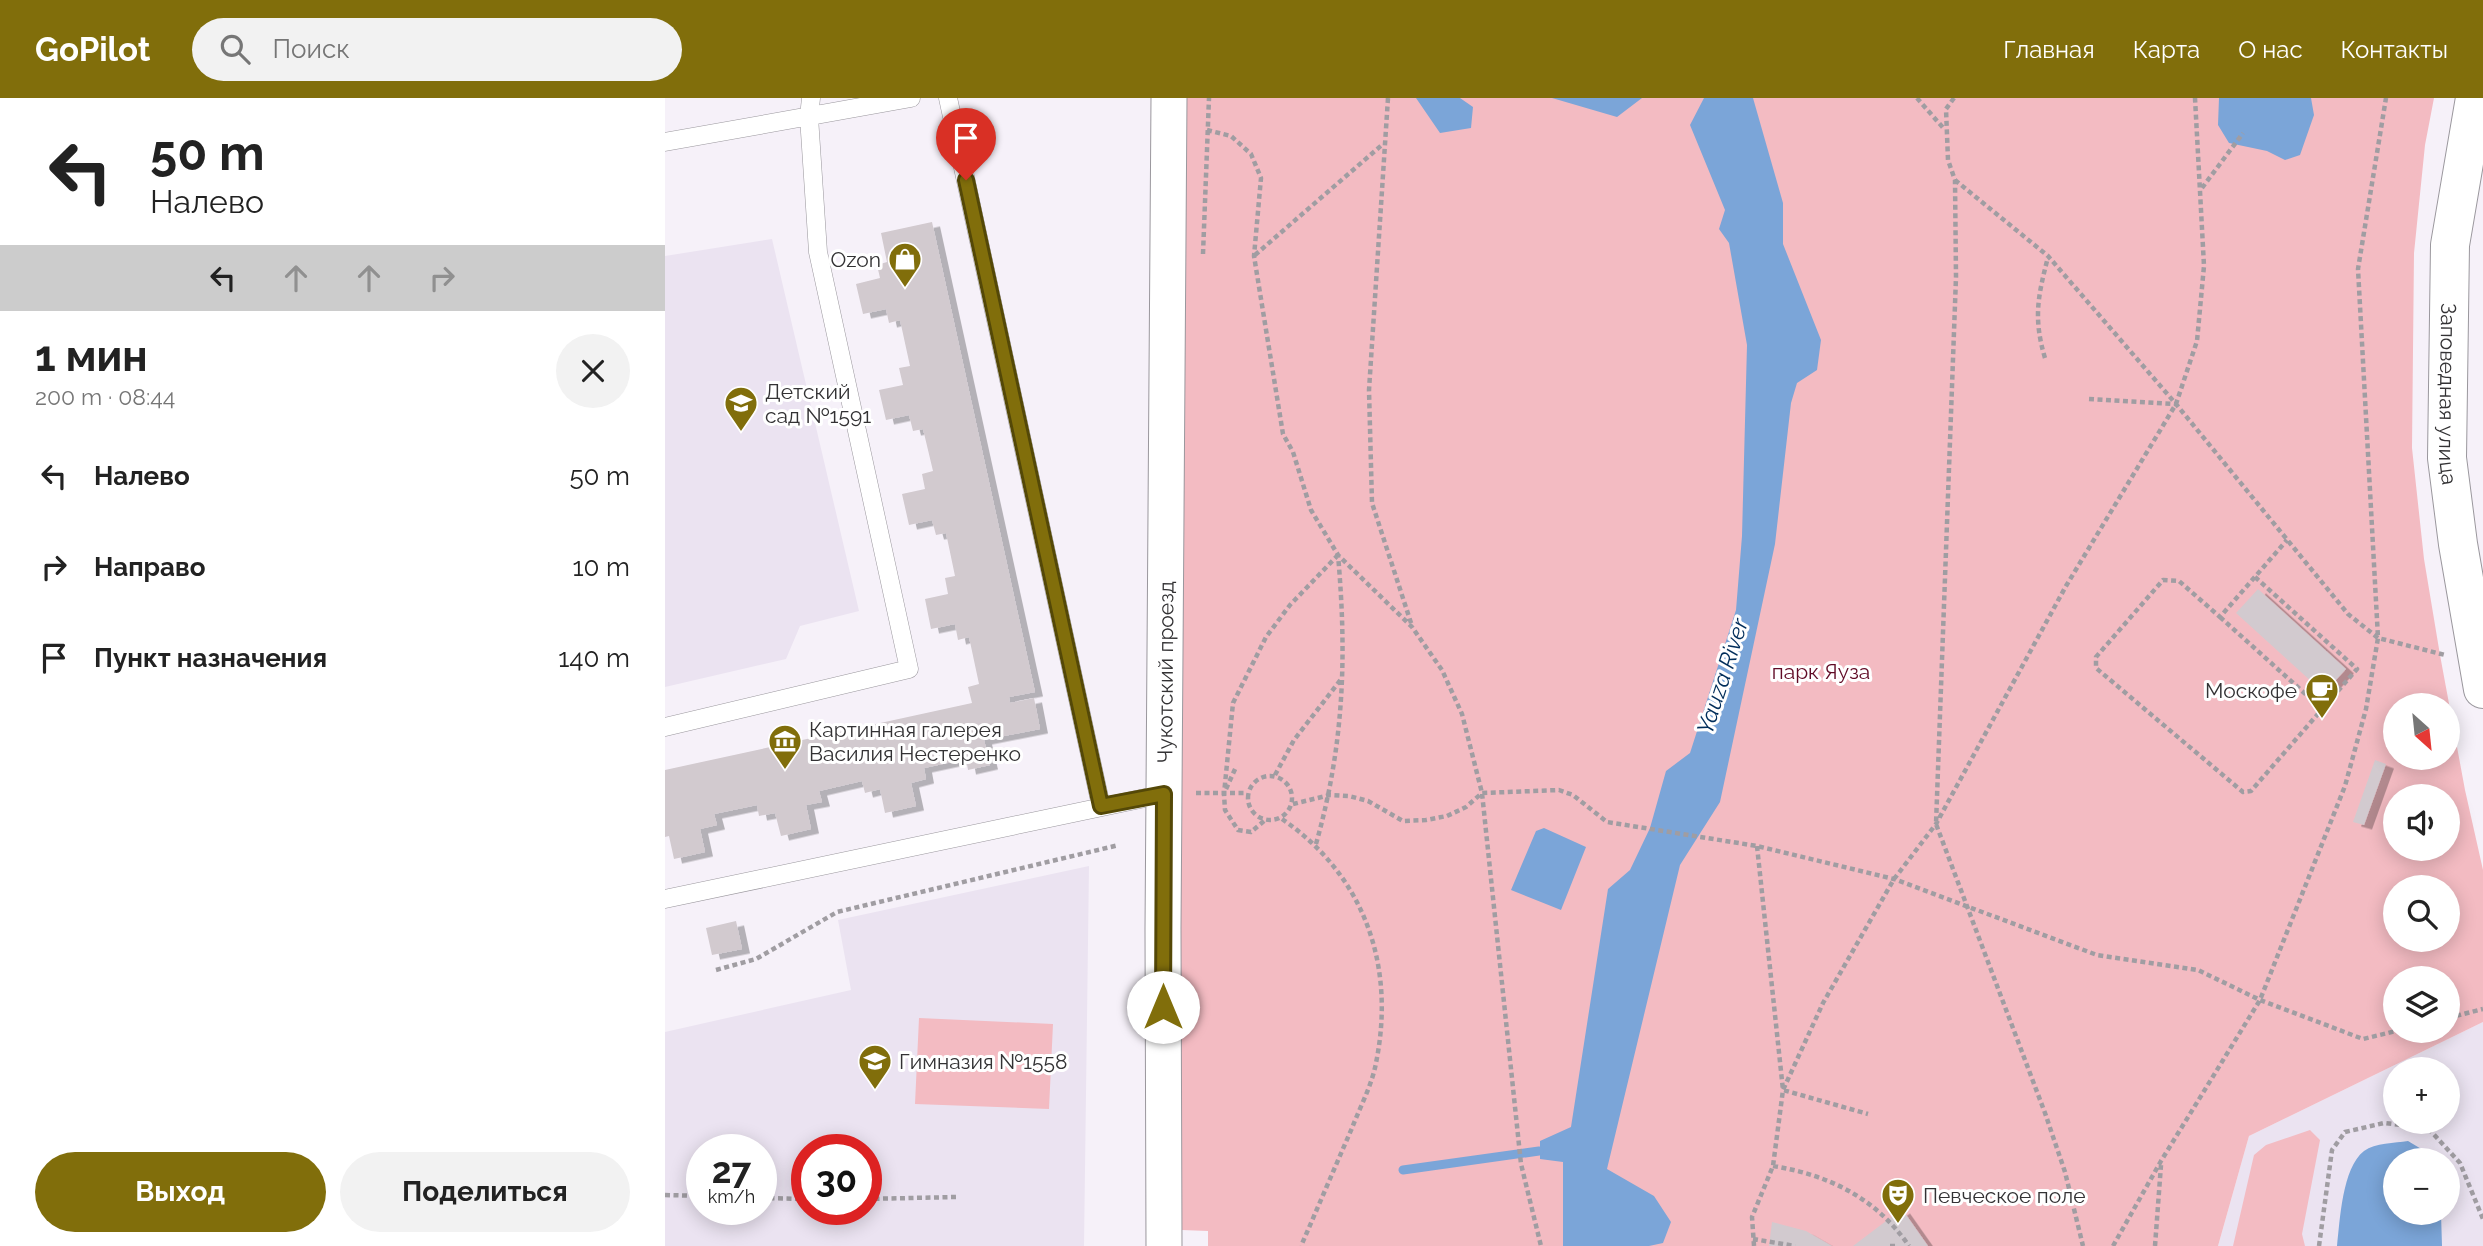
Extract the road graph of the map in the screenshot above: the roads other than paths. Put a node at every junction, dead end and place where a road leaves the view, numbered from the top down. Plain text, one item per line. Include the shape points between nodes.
1 (811, 98) edge
2 (911, 98) edge
3 (948, 98) edge
4 (1169, 98) edge
5 (2475, 98) edge
6 (809, 117) junction
7 (665, 142) edge
8 (2483, 689) edge
9 (665, 727) edge
10 (1164, 794) junction
11 (1101, 806) junction
12 (665, 899) edge
13 (1164, 1246) edge

1 - 6 lane
2 - 6 lane
3 - 11 lane
4 - 10 street, Чукотский проезд
5 - 8 street, Заповедная улица via 2450,245 2447,458
6 - 7 lane
6 - 9 lane via 818,252 909,669
10 - 11 lane
10 - 13 street, Чукотский проезд
11 - 12 lane

